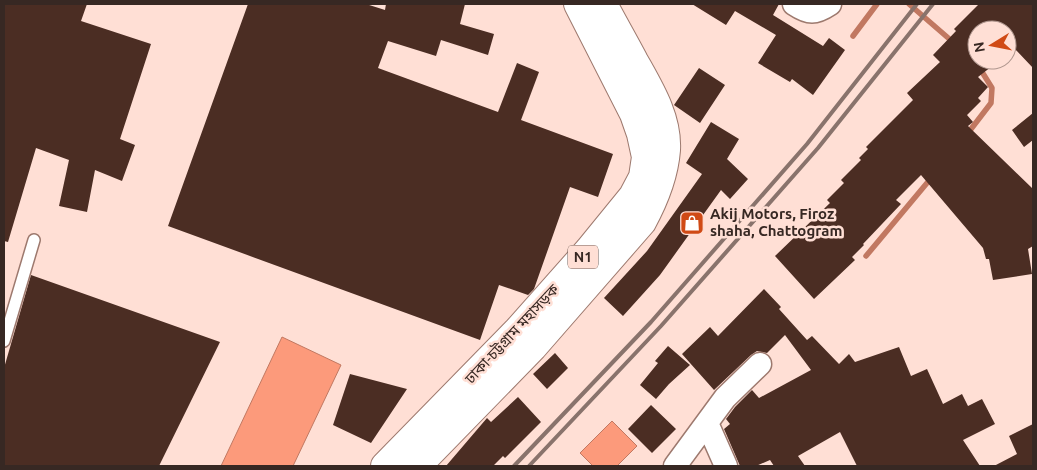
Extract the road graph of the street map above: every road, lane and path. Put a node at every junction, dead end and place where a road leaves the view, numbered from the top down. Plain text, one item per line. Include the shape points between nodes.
1 (578, 4) edge
2 (603, 4) edge
3 (794, 4) edge
4 (830, 4) edge
5 (34, 240) dead end
6 (4, 341) edge
7 (760, 364) dead end
8 (707, 423) junction
9 (385, 466) edge
10 (417, 466) edge
11 (675, 466) edge
12 (726, 466) edge

1 - 9 highway, ঢাকা-চট্টগ্রাম মহাসড়ক / N1 via 634,114 646,157 644,177 633,196 589,250 518,330
2 - 10 highway, ঢাকা-চট্টগ্রাম মহাসড়ক / N1 via 656,102 663,126 666,148 663,170 652,205 642,222 533,347
3 - 4 street via 805,11 818,12
5 - 6 lane
7 - 8 street via 725,398
8 - 11 street
8 - 12 street

